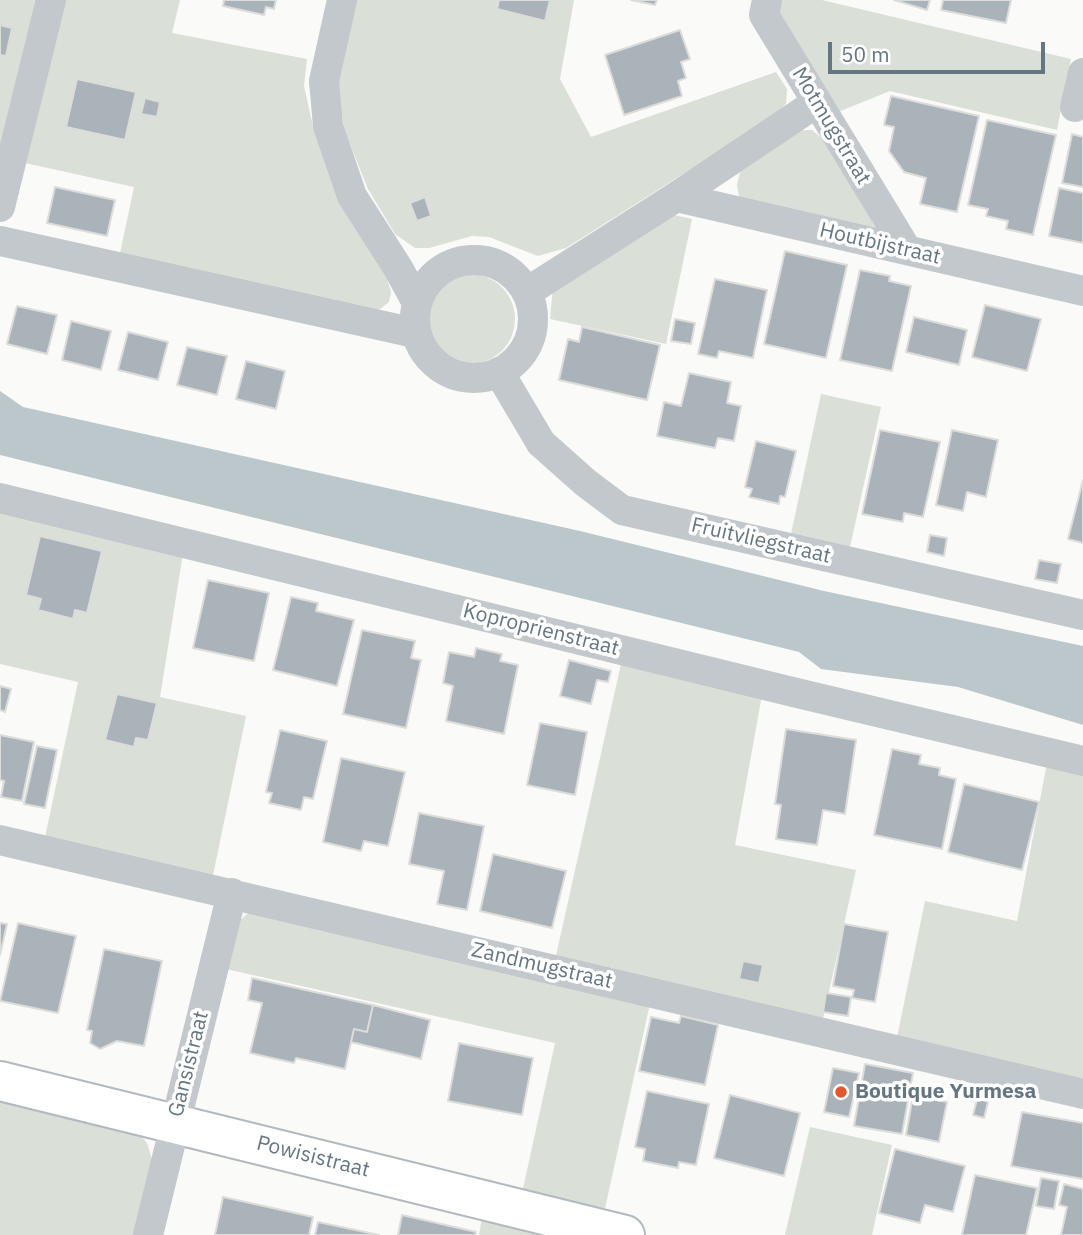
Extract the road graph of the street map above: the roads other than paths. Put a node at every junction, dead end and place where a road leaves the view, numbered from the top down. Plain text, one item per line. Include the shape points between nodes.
1 (51, 0) edge
2 (342, 0) edge
3 (767, 0) edge
4 (1083, 73) edge
5 (816, 103) junction
6 (1075, 107) dead end
7 (676, 197) junction
8 (0, 207) edge
9 (0, 241) edge
10 (907, 250) junction
11 (1083, 291) edge
12 (527, 292) junction
13 (416, 301) junction
14 (415, 333) junction
15 (499, 372) junction
16 (0, 498) edge
17 (1083, 615) edge
18 (1083, 761) edge
19 (0, 840) edge
20 (232, 893) junction
21 (0, 1081) edge
22 (1083, 1094) edge
23 (174, 1122) junction
24 (148, 1235) edge
25 (625, 1235) edge

1 - 8 street
2 - 13 street via 324,81 328,126 352,196
3 - 5 street, Motmugstraat via 764,15
4 - 6 street
5 - 7 street
5 - 10 street, Motmugstraat
7 - 10 street, Houtbijstraat
7 - 12 street
9 - 14 street
10 - 11 street, Houtbijstraat
12 - 13 street via 498,264 469,260 440,269
12 - 15 street via 532,306 530,338 513,364
13 - 14 street
14 - 15 street via 433,363 448,372 482,378
15 - 17 street, Fruitvliegstraat via 541,443 622,510
16 - 18 street, Koproprienstraat
19 - 20 street, Zandmugstraat
20 - 22 street, Zandmugstraat
20 - 23 street, Gansistraat
21 - 23 street, Powisistraat
23 - 24 street, Gansistraat
23 - 25 street, Powisistraat

